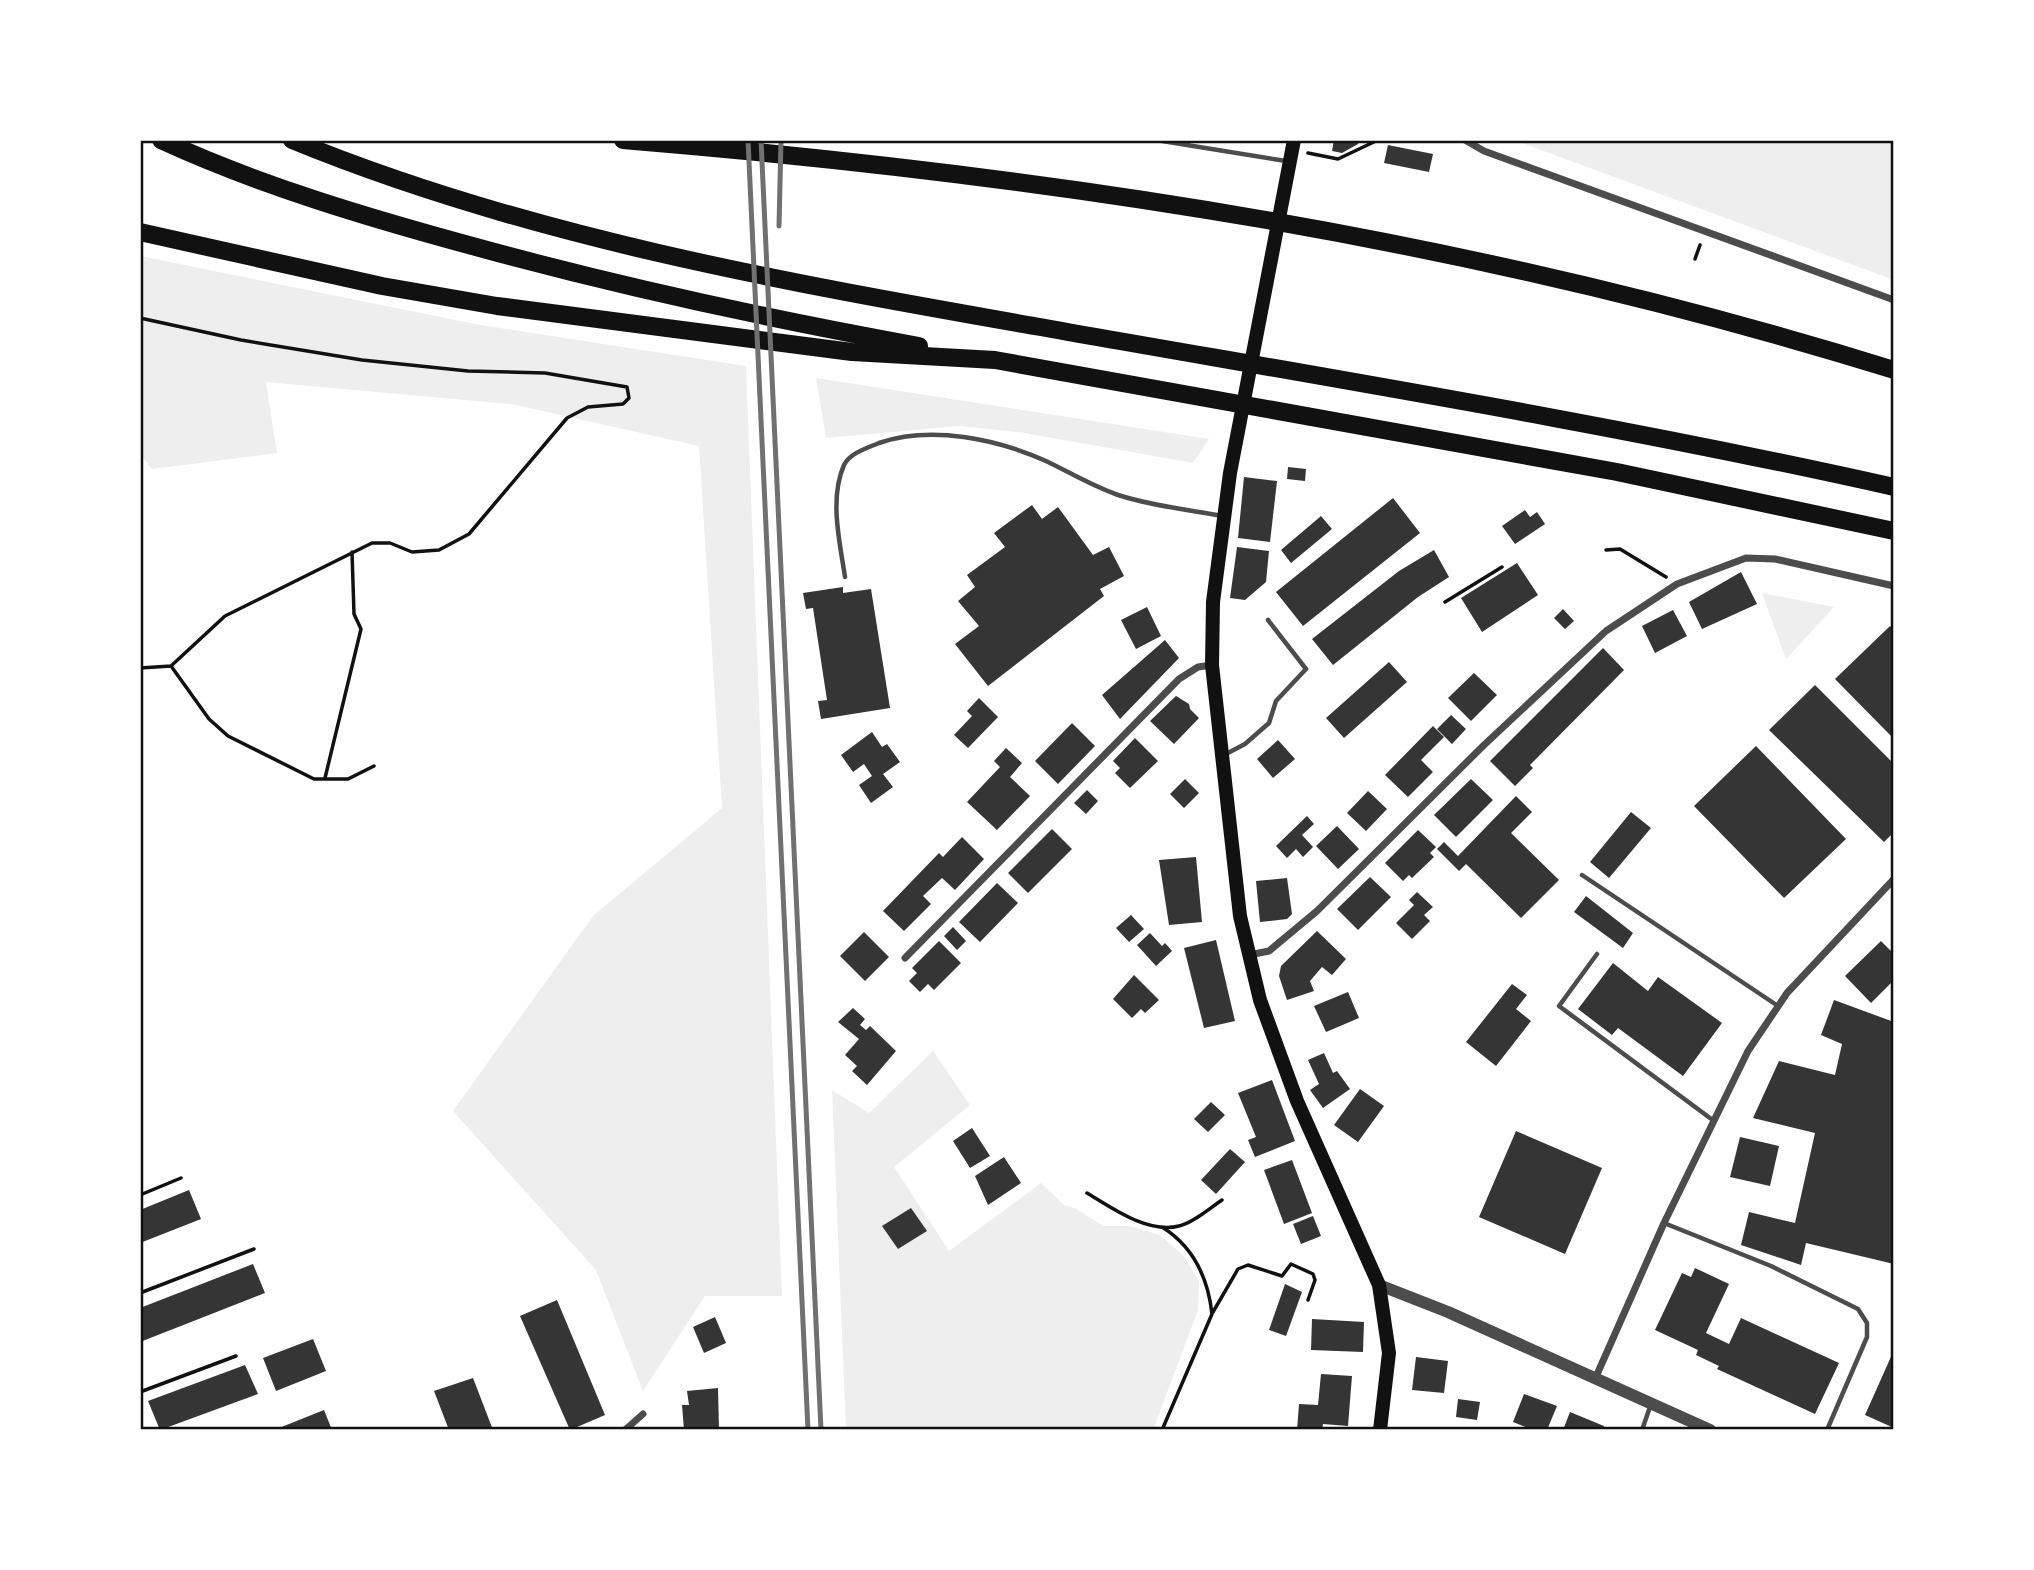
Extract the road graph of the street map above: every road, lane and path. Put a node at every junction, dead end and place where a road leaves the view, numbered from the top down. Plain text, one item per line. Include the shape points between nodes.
1 (161, 140) edge
2 (292, 140) edge
3 (623, 140) edge
4 (1156, 140) edge
5 (1378, 140) edge
6 (1465, 140) edge
7 (1292, 151) edge
8 (140, 232) edge
9 (1894, 300) edge
10 (140, 318) edge
11 (852, 343) junction
12 (1894, 370) edge
13 (1894, 487) edge
14 (1224, 516) junction
15 (1894, 531) edge
16 (1606, 550) dead end
17 (352, 552) junction
18 (1502, 567) dead end
19 (845, 577) dead end
20 (1677, 584) junction
21 (1894, 586) edge
22 (1445, 603) dead end
23 (1268, 620) dead end
24 (1212, 665) junction
25 (171, 666) junction
26 (140, 668) edge
27 (1222, 756) junction
28 (374, 766) dead end
29 (325, 778) junction
30 (1582, 875) dead end
31 (1894, 879) edge
32 (1597, 954) dead end
33 (1249, 955) junction
34 (905, 958) dead end
35 (1778, 1006) junction
36 (1714, 1121) junction
37 (181, 1178) dead end
38 (1087, 1193) dead end
39 (140, 1195) edge
40 (1222, 1200) dead end
41 (1664, 1223) junction
42 (1162, 1227) junction
43 (254, 1249) dead end
44 (1379, 1285) junction
45 (140, 1293) edge
46 (1308, 1300) dead end
47 (1212, 1314) junction
48 (236, 1356) dead end
49 (1595, 1379) junction
50 (140, 1392) edge
51 (1651, 1403) junction
52 (643, 1414) dead end
53 (625, 1430) edge
54 (1162, 1430) edge
55 (1380, 1430) edge
56 (1642, 1430) edge
57 (1710, 1430) edge
58 (1827, 1430) edge

1 - 11 highway via 302,195 420,232
2 - 13 highway via 534,221 710,264 1633,432
3 - 12 highway via 1072,188 1284,220 1640,298
4 - 7 lane
5 - 7 path via 1338,159
6 - 9 street via 1484,151
7 - 14 main road
8 - 11 highway via 497,306 708,332
10 - 17 path via 362,360 545,373 627,387 629,398 624,404 588,407 567,418 470,534 439,550 412,552 390,542 372,543
11 - 15 highway via 995,360 1203,396 1617,472
14 - 19 lane via 1122,496 996,444 912,435 871,446 845,463 837,516
14 - 24 main road
16 - 20 path via 1620,549
17 - 25 path via 225,615
17 - 29 path via 354,614 361,629
18 - 22 path
20 - 21 street via 1746,558 1775,559
20 - 33 street via 1606,631 1317,911 1269,951
23 - 27 lane via 1306,669 1276,701 1269,723
24 - 27 main road
24 - 34 street via 1178,679
25 - 26 path
25 - 29 path via 197,704 228,736 314,779
27 - 33 main road via 1240,916
28 - 29 path via 348,779
30 - 35 lane
31 - 35 street
32 - 36 lane via 1559,1006
33 - 44 main road via 1269,1029 1297,1101
35 - 36 street via 1748,1051
36 - 41 street
37 - 39 path
38 - 42 path via 1122,1214
40 - 42 path via 1181,1226
41 - 49 street
41 - 58 lane via 1771,1266 1858,1309 1867,1323 1867,1337
42 - 47 path via 1192,1255 1210,1294
43 - 45 path
44 - 49 street
44 - 55 main road via 1389,1353
46 - 47 path via 1313,1274 1291,1264 1282,1276 1248,1265 1238,1269
47 - 54 path
48 - 50 path
49 - 51 street
51 - 56 lane
51 - 57 street
52 - 53 street

